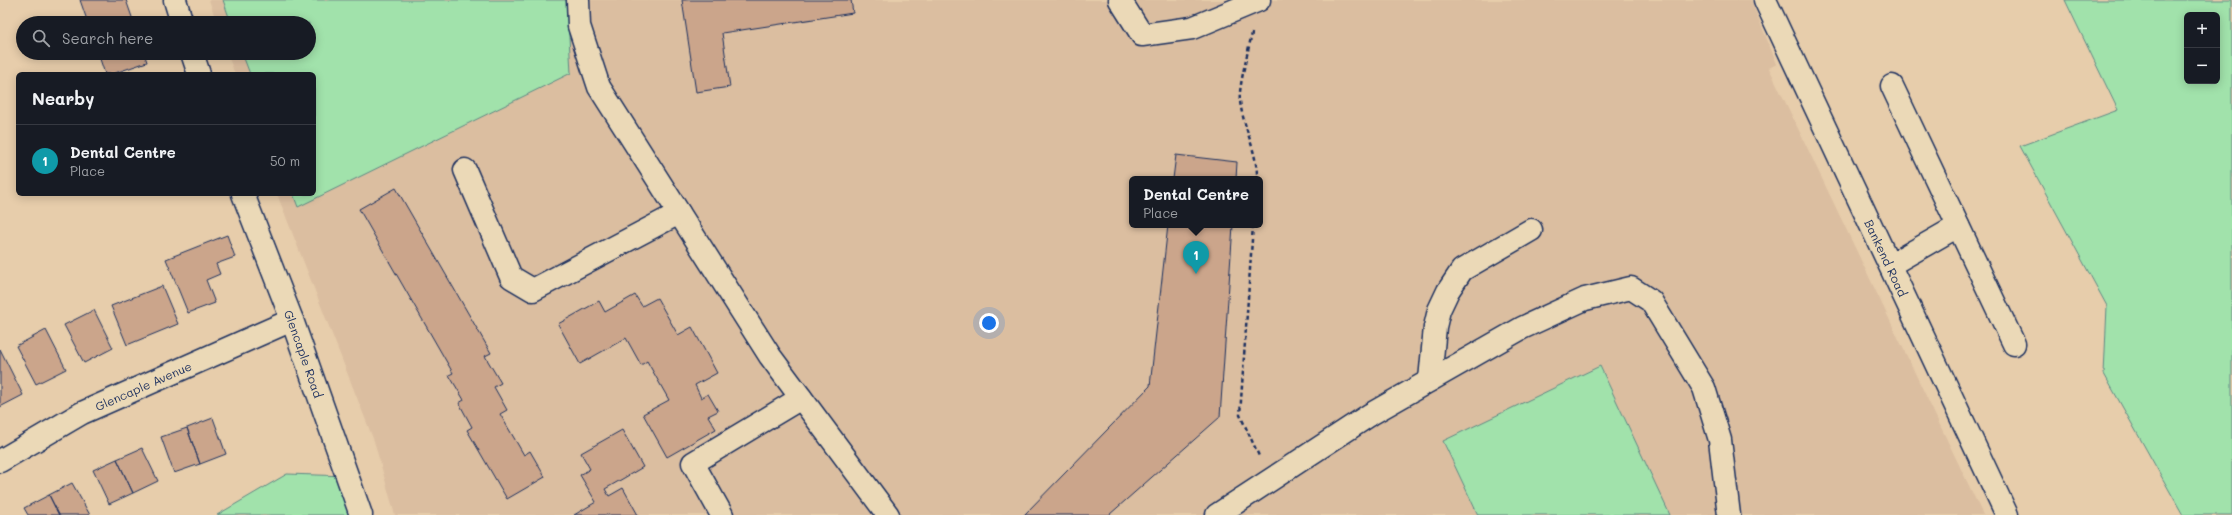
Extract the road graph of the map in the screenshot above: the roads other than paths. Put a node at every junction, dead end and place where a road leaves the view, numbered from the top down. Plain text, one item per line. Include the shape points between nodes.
1 (175, 0) edge
2 (578, 0) edge
3 (1120, 0) edge
4 (1259, 0) edge
5 (1766, 0) edge
6 (180, 16) edge
7 (194, 60) edge
8 (198, 72) edge
9 (1892, 86) dead end
10 (465, 170) dead end
11 (244, 196) edge
12 (679, 213) junction
13 (1958, 226) junction
14 (1531, 230) dead end
15 (1890, 265) junction
16 (292, 320) junction
17 (2014, 344) dead end
18 (1430, 380) junction
19 (801, 398) junction
20 (0, 461) edge
21 (361, 515) edge
22 (722, 515) edge
23 (888, 515) edge
24 (1217, 515) edge
25 (1729, 515) edge
26 (2007, 515) edge

1 - 6 street
2 - 12 street via 579,26 599,87
3 - 4 street via 1142,35 1192,28
5 - 15 street, Bankend Road
7 - 8 street
9 - 13 street
10 - 12 street via 511,277 533,290
11 - 16 street, Glencaple Road
12 - 19 street via 770,356
13 - 15 street
13 - 17 street
14 - 18 street via 1462,270 1439,310
15 - 26 street, Bankend Road
16 - 20 street, Glencaple Avenue via 82,413
16 - 21 street, Glencaple Road
18 - 24 street via 1371,414
18 - 25 street via 1522,328 1585,299 1631,288 1651,301 1704,388 1720,440
19 - 22 street via 693,463
19 - 23 street

